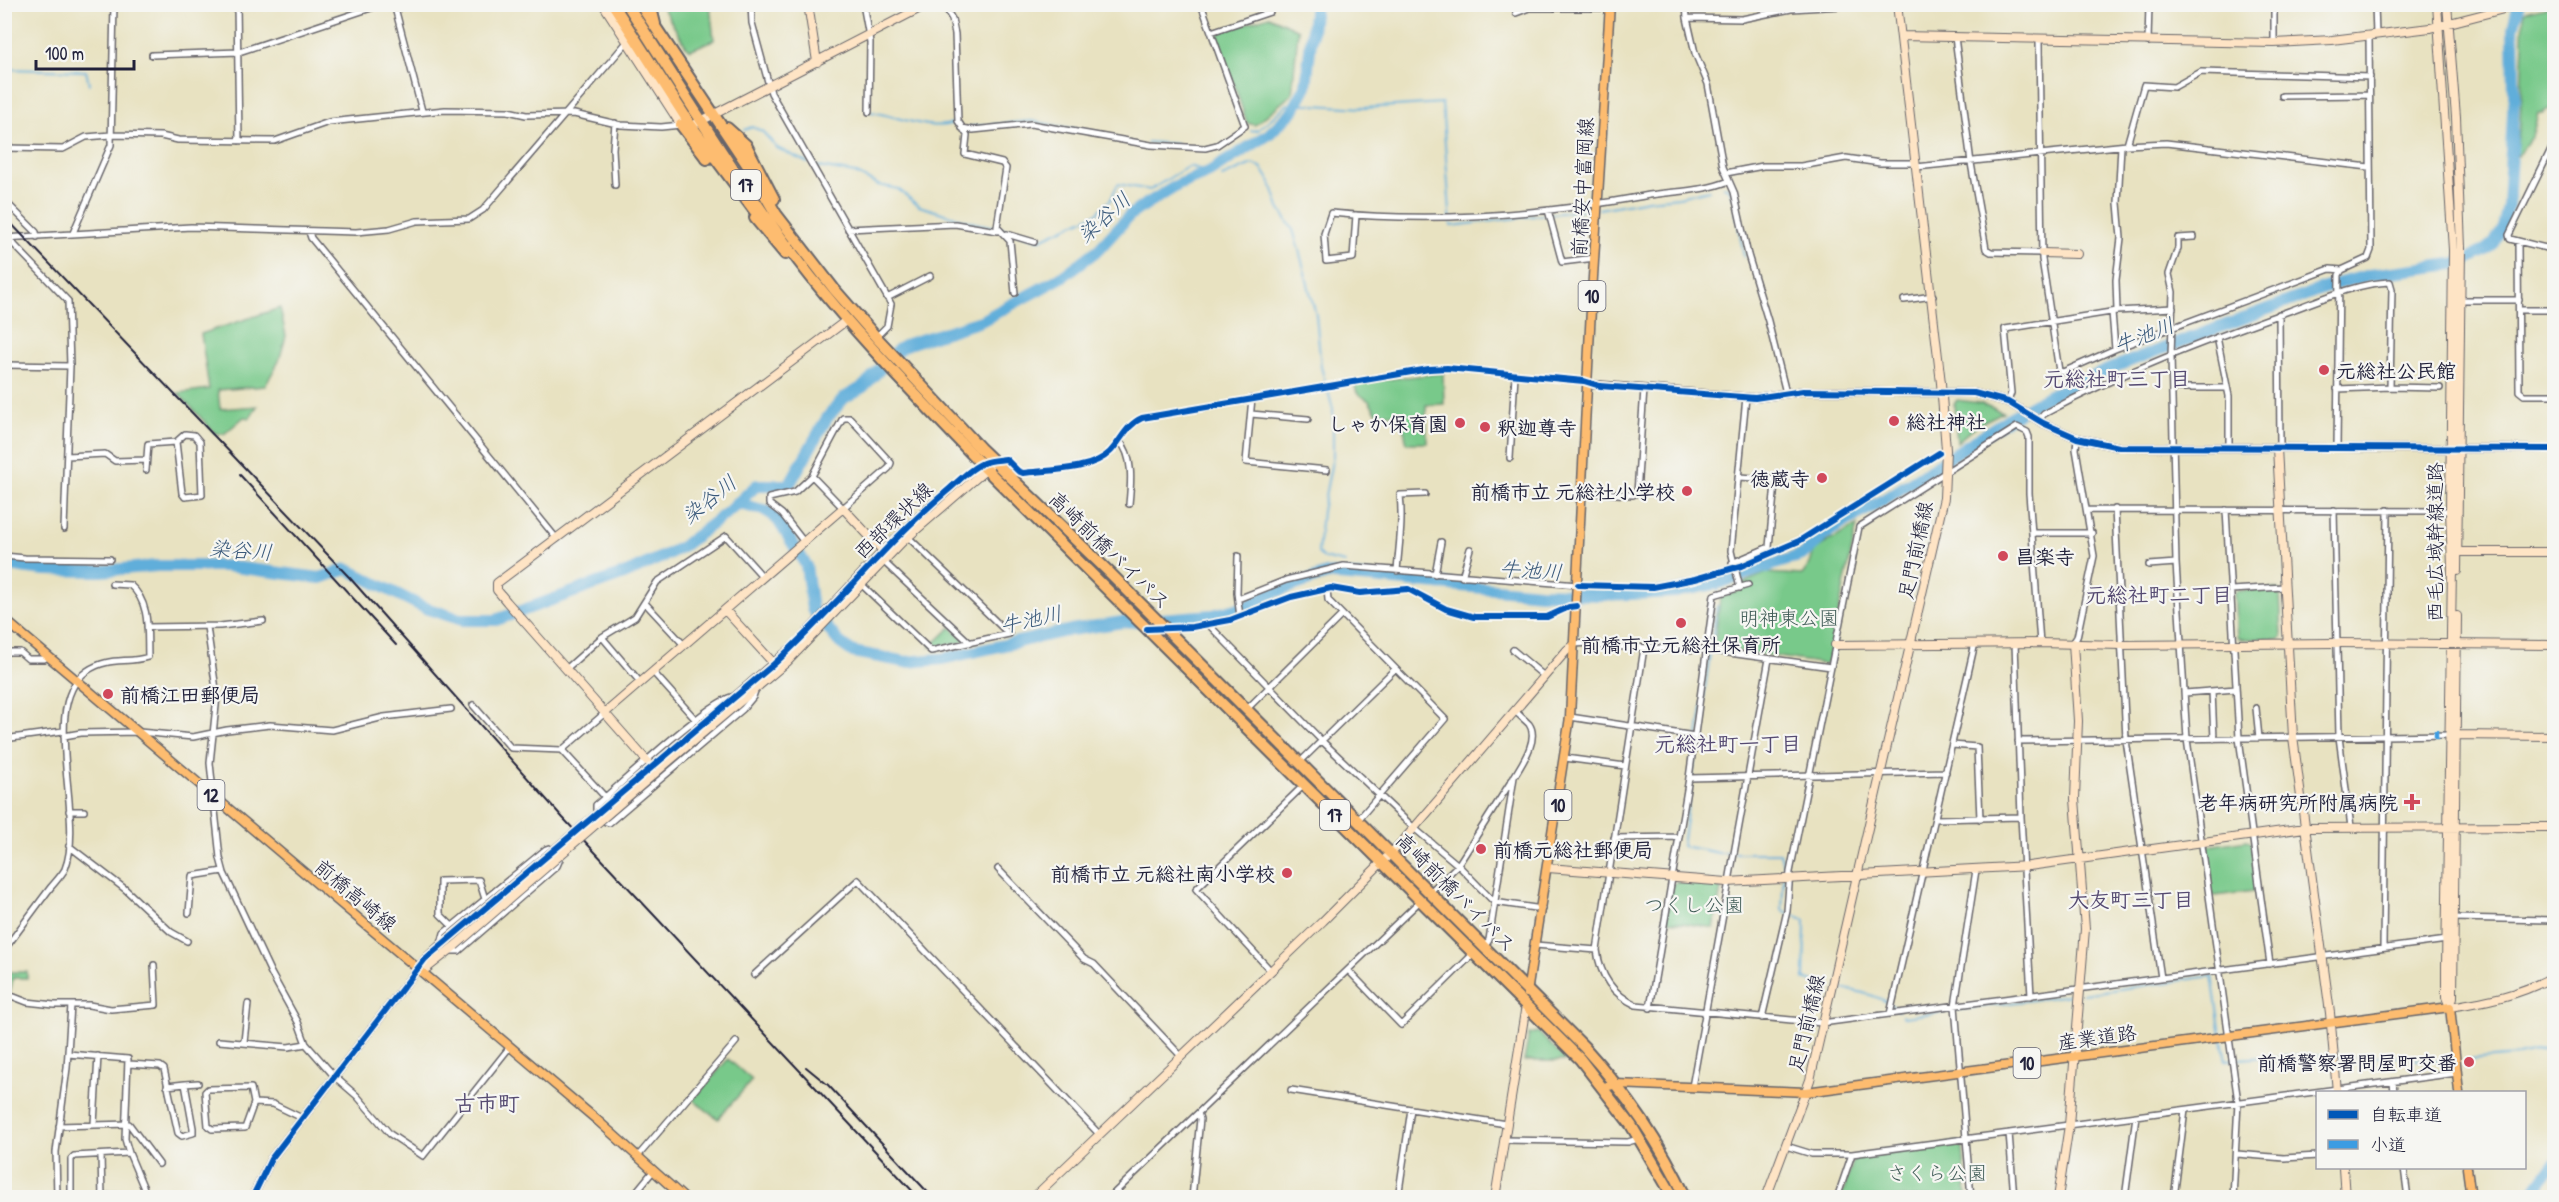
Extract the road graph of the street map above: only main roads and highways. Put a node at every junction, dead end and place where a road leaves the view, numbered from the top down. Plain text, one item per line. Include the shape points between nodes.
1 (613, 4) edge
2 (627, 4) edge
3 (640, 4) edge
4 (650, 4) edge
5 (1610, 6) edge
6 (657, 31) junction
7 (686, 125) junction
8 (784, 241) junction
9 (812, 278) junction
10 (883, 353) junction
11 (987, 465) junction
12 (4, 619) edge
13 (1527, 989) junction
14 (1526, 1005) junction
15 (2450, 1007) joint
16 (1617, 1084) junction
17 (1604, 1087) junction
18 (2459, 1091) edge
19 (2467, 1169) edge
20 (684, 1197) edge
21 (1674, 1197) edge
22 (1686, 1197) edge
23 (2471, 1197) edge

1 - 7 highway
2 - 8 highway, 高崎前橋バイパス / 17
3 - 6 highway, 高崎前橋バイパス / 17
4 - 6 highway
5 - 13 main road, 前橋安中富岡線 / 10 via 1570,717
6 - 10 highway, 高崎前橋バイパス / 17 via 776,214 876,337
7 - 8 highway via 758,215
7 - 9 highway via 792,262
8 - 9 highway, 高崎前橋バイパス / 17
9 - 10 highway, 高崎前橋バイパス / 17
10 - 11 highway, 高崎前橋バイパス / 17
11 - 13 highway, 高崎前橋バイパス / 17 via 1150,613
11 - 14 highway, 高崎前橋バイパス / 17
12 - 20 main road, 前橋高崎線 / 12
13 - 14 main road, 10
13 - 16 highway, 高崎前橋バイパス / 17
14 - 17 highway, 高崎前橋バイパス / 17
15 - 16 main road, 産業道路 / 10 via 1806,1092
15 - 18 main road, 西毛広域幹線道路
16 - 17 main road, 産業道路 / 10
16 - 22 highway, 高崎前橋バイパス / 17 via 1665,1155
17 - 21 highway, 高崎前橋バイパス / 17
19 - 23 main road

